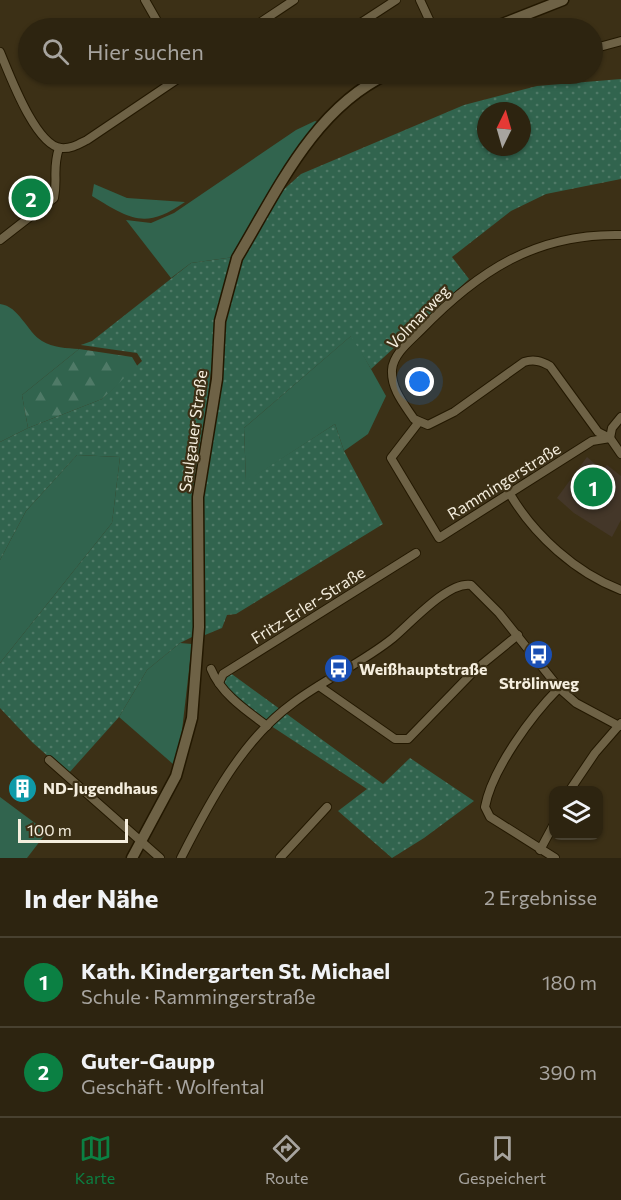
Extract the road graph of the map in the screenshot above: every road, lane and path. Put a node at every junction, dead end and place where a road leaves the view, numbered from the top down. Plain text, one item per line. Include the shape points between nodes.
1 (145, 0) edge
2 (294, 0) edge
3 (396, 0) edge
4 (420, 0) edge
5 (563, 0) edge
6 (155, 18) edge
7 (267, 18) edge
8 (368, 18) edge
9 (428, 18) edge
10 (517, 18) edge
11 (621, 41) edge
12 (603, 46) edge
13 (0, 52) edge
14 (169, 84) edge
15 (373, 84) edge
16 (63, 148) junction
17 (621, 234) edge
18 (0, 240) edge
19 (621, 417) edge
20 (418, 423) junction
21 (610, 438) junction
22 (621, 454) edge
23 (510, 494) junction
24 (416, 553) dead end
25 (621, 590) edge
26 (518, 635) junction
27 (211, 669) dead end
28 (219, 683) junction
29 (319, 686) junction
30 (560, 688) junction
31 (620, 725) edge
32 (267, 726) junction
33 (49, 760) dead end
34 (573, 786) edge
35 (327, 807) dead end
36 (549, 833) edge
37 (141, 841) junction
38 (540, 850) junction
39 (132, 858) edge
40 (160, 858) edge
41 (181, 858) edge
42 (280, 858) edge
43 (555, 858) edge

1 - 6 street
2 - 7 street
3 - 8 street
4 - 9 street
5 - 10 main road
11 - 12 street
13 - 16 street via 38,129
14 - 16 street via 87,140
15 - 37 main road, Saulgauer Straße via 338,108 311,140 237,258 230,279 220,321 217,379 198,497 199,627 192,718 176,776
16 - 18 street via 53,166 54,198
17 - 20 street, Volmarweg via 576,237 532,249 494,267 451,300 393,363 392,383
19 - 21 street
20 - 21 street via 440,422 524,362 537,360 549,366 598,432
20 - 23 street, Rammingerstraße via 391,458 439,538
21 - 22 street
21 - 23 street, Rammingerstraße via 592,441
23 - 25 street via 563,554
24 - 28 street, Fritz-Erler-Straße via 223,674
26 - 29 street via 475,588 463,585 438,600 377,650
26 - 29 street via 468,677 408,740 395,739
26 - 30 street
27 - 28 street
28 - 32 street via 242,708
29 - 32 street
30 - 31 street via 576,703
30 - 38 street via 515,743 485,807 490,817
31 - 34 street
32 - 41 street via 213,799
33 - 37 street
35 - 42 street
36 - 38 street
37 - 39 main road, Saulgauer Straße
37 - 40 street
38 - 43 street

